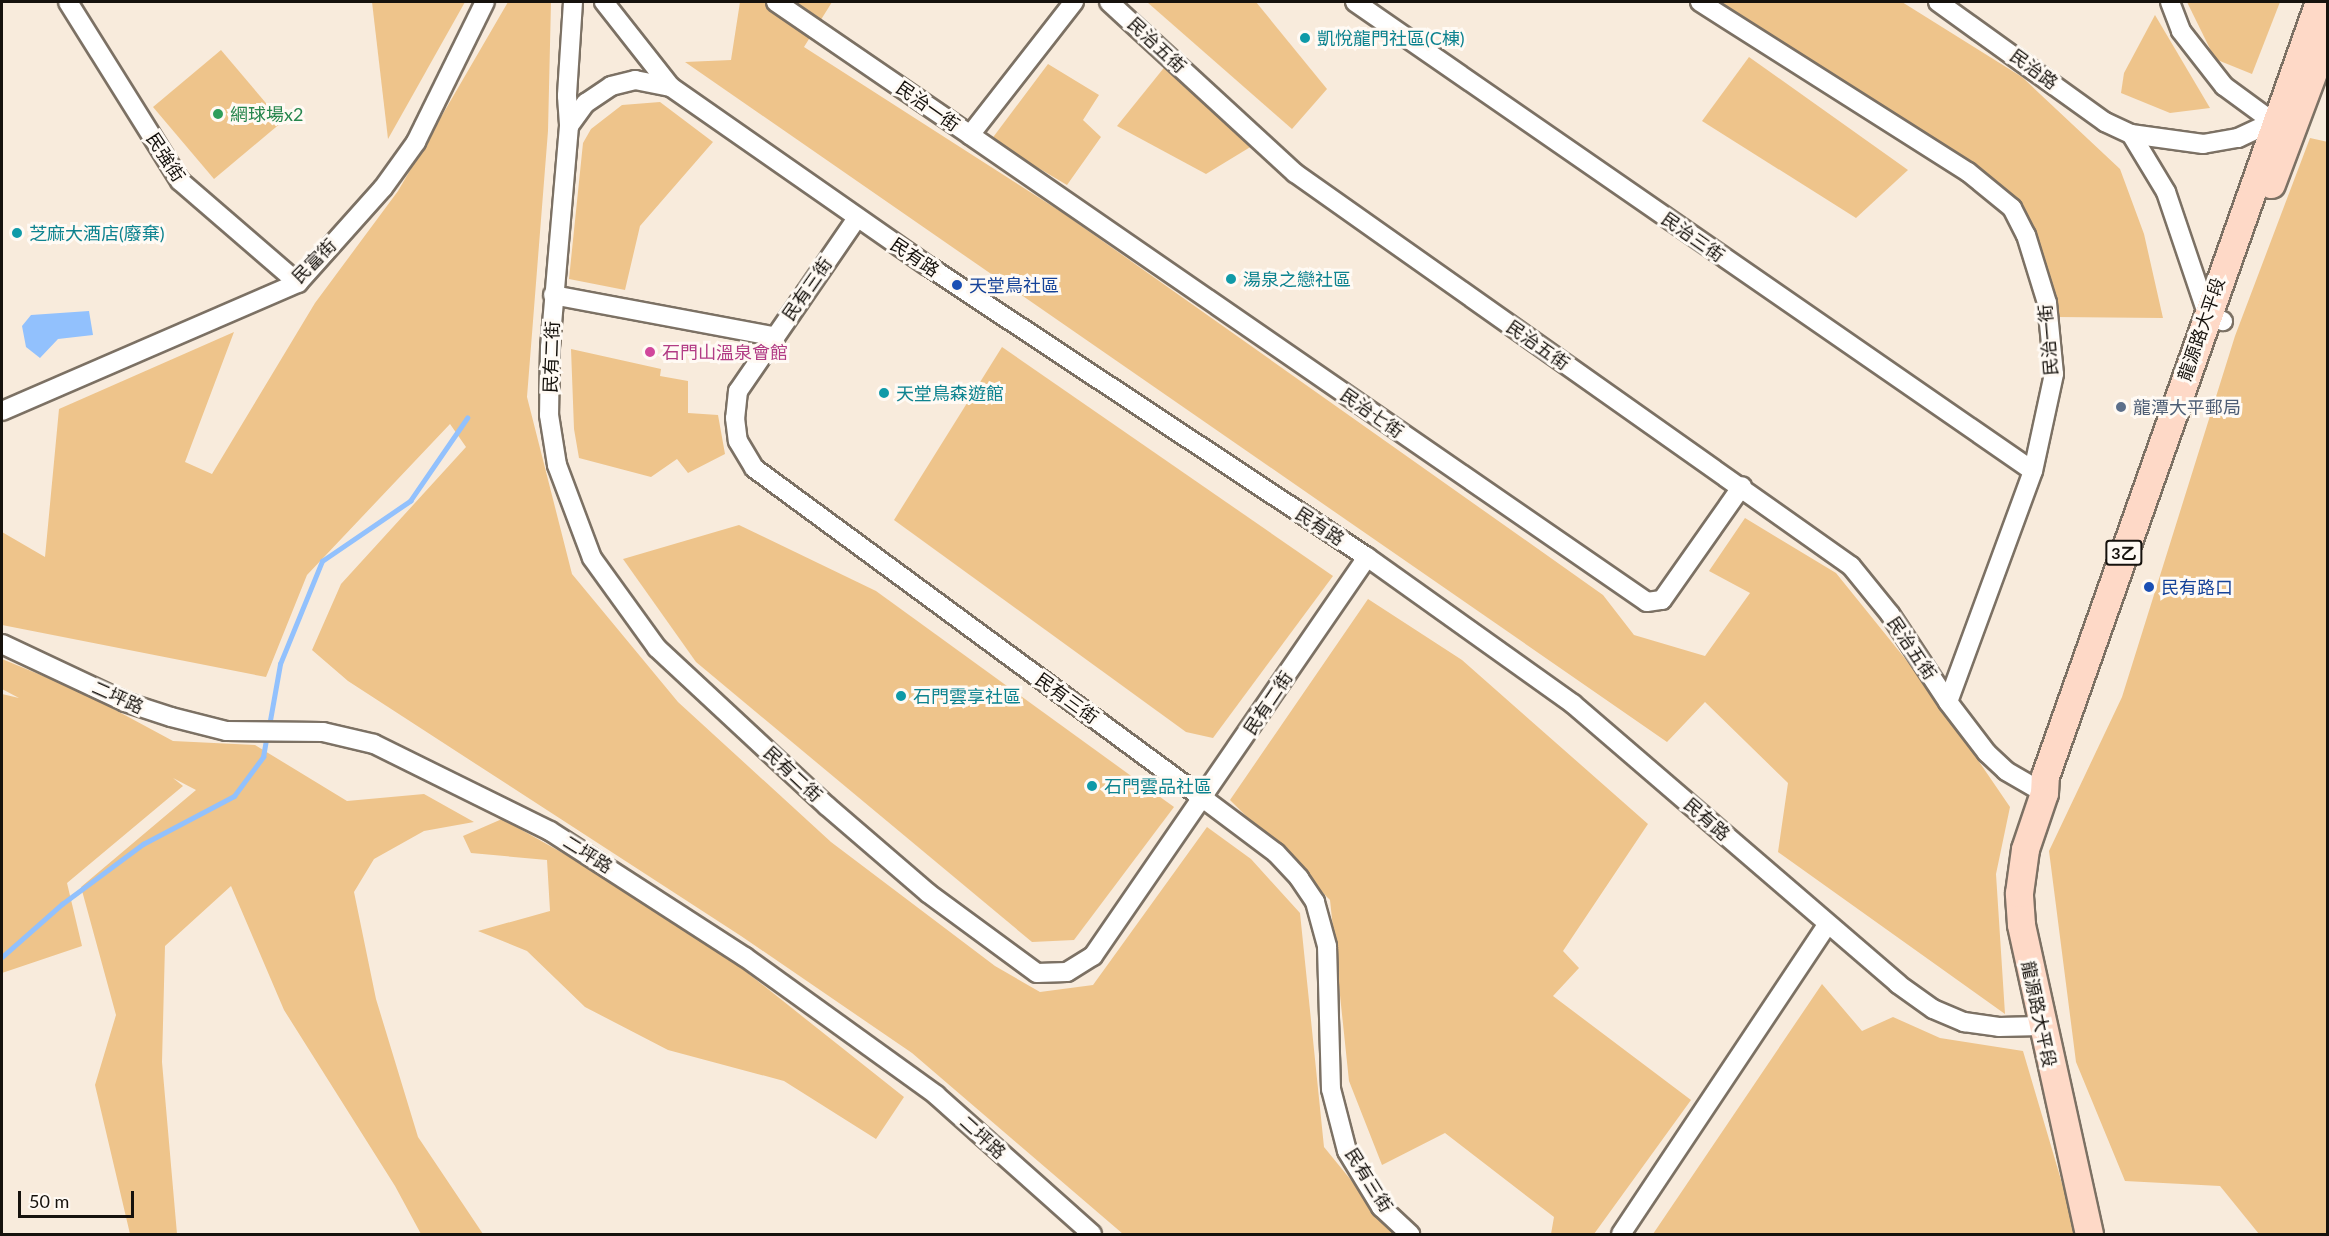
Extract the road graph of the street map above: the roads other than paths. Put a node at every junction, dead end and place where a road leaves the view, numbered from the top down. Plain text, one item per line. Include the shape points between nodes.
1 (69, 2) edge
2 (484, 2) edge
3 (573, 2) edge
4 (604, 2) edge
5 (776, 2) edge
6 (1074, 2) edge
7 (1109, 2) edge
8 (1355, 2) edge
9 (1700, 2) edge
10 (1938, 2) edge
11 (2170, 2) edge
12 (2319, 2) edge
13 (2328, 32) edge
14 (671, 87) junction
15 (2282, 124) junction
16 (569, 126) junction
17 (2131, 134) junction
18 (970, 135) junction
19 (857, 218) junction
20 (298, 283) junction
21 (554, 295) junction
22 (2215, 317) junction
23 (773, 336) junction
24 (2, 411) edge
25 (2033, 471) junction
26 (1742, 486) junction
27 (1368, 557) junction
28 (2, 644) edge
29 (1948, 702) junction
30 (2044, 793) junction
31 (1204, 799) junction
32 (1827, 925) junction
33 (2041, 1026) junction
34 (1092, 1234) edge
35 (1410, 1234) edge
36 (1621, 1234) edge
37 (2089, 1234) edge

1 - 20 street, 民強街 via 180,182
2 - 20 street, 民富街 via 411,149 383,188
3 - 16 street, 民有二街
4 - 14 street, 民有路
5 - 18 street, 民治一街
6 - 18 street, 民治一街
7 - 26 street, 民治五街 via 1295,173
8 - 25 street, 民治三街
9 - 25 street, 民治一街 via 1968,172 2012,208 2026,235 2047,303 2054,374
10 - 17 street, 民治路 via 2105,122
11 - 15 street via 2181,31 2224,87
12 - 15 main road, 龍源路大平段 / 3乙
13 - 15 main road, 龍源路大平段 / 3乙
14 - 16 street via 634,80 611,86 586,103
14 - 19 street, 民有路
15 - 17 street, 民治路 via 2203,144
15 - 22 main road, 龍源路大平段 / 3乙
16 - 21 street, 民有二街
17 - 22 street via 2166,192
18 - 26 street, 民治七街 via 1647,602 1662,600
19 - 23 street, 民有三街
19 - 27 street, 民有路
20 - 24 street, 民富街
21 - 23 street
21 - 31 street, 民有二街 via 549,415 557,465 592,558 657,648 827,806 928,893 1037,973 1067,972 1093,956
22 - 30 main road, 龍源路大平段 / 3乙 via 2100,679 2059,786
23 - 31 street, 民有三街 via 738,391 738,441 754,468
25 - 29 street, 民治一街
26 - 29 street, 民治五街 via 1851,566 1890,614
27 - 31 street, 民有二街
27 - 32 street, 民有路 via 1573,704
28 - 34 street, 二坪路 via 124,702 171,717 226,731 323,732 374,744 550,831 746,957 936,1095
29 - 30 street via 1987,753 2006,771
30 - 33 main road, 龍源路大平段 / 3乙 via 2025,849 2019,892 2021,924
31 - 35 street, 民有三街 via 1276,854 1315,902 1327,946 1331,1089 1337,1117 1347,1150 1381,1207
32 - 33 street, 民有路 via 1933,1009 1964,1022 1999,1027
32 - 36 street
33 - 37 main road, 龍源路大平段 / 3乙

